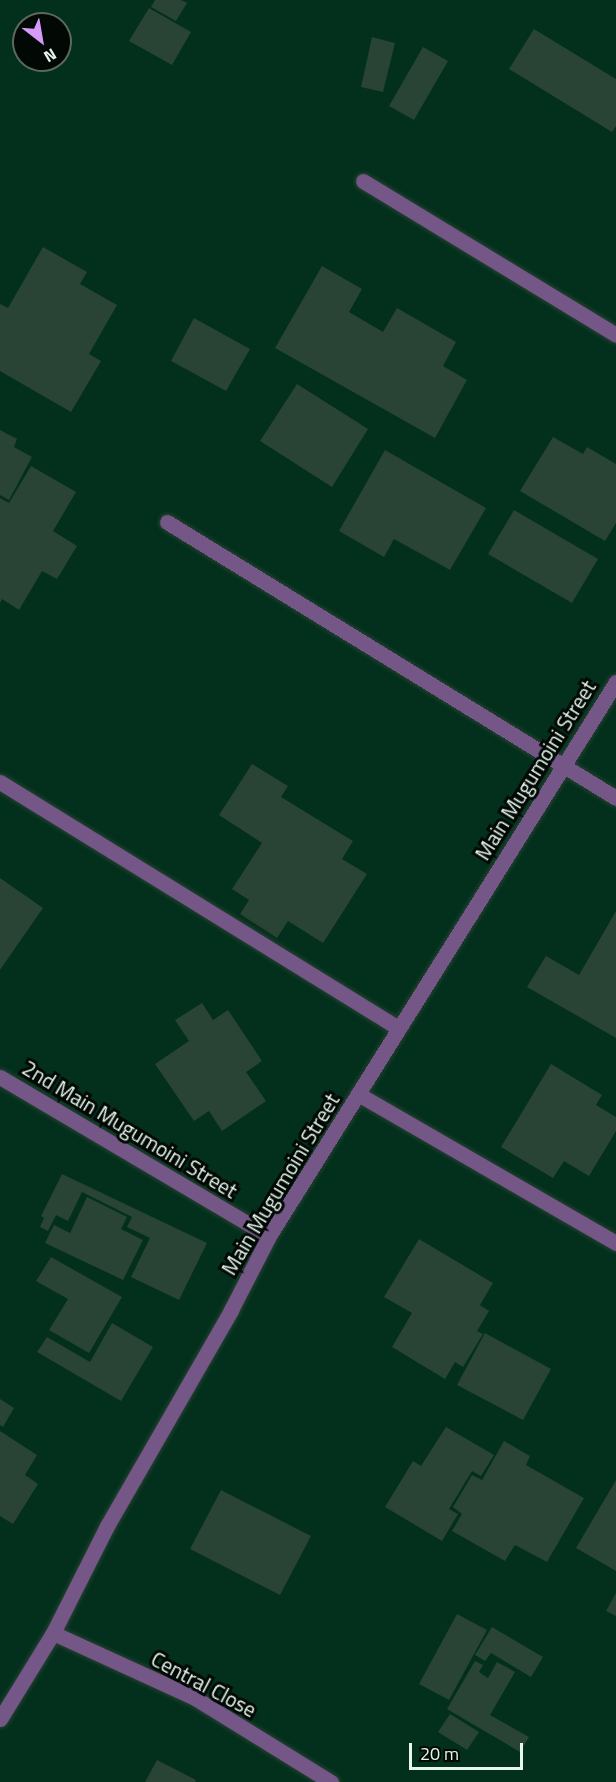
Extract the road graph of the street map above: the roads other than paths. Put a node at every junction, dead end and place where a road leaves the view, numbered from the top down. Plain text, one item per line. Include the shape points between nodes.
1 (363, 181) dead end
2 (616, 335) edge
3 (167, 522) dead end
4 (616, 682) edge
5 (562, 767) junction
6 (0, 782) edge
7 (616, 798) edge
8 (398, 1028) junction
9 (0, 1077) edge
10 (358, 1094) junction
11 (269, 1236) junction
12 (616, 1243) edge
13 (53, 1633) junction
14 (0, 1719) edge
15 (331, 1782) edge

1 - 2 street
3 - 5 street
4 - 5 street, Main Mugumoini Street
5 - 7 street
5 - 8 street, Main Mugumoini Street
6 - 8 street
8 - 10 street, Main Mugumoini Street
9 - 11 street, 2nd Main Mugumoini Street
10 - 11 street, Main Mugumoini Street
10 - 12 street
11 - 13 street, Main Mugumoini Street via 107,1526
13 - 14 street, Main Mugumoini Street
13 - 15 street, Central Close via 195,1698

